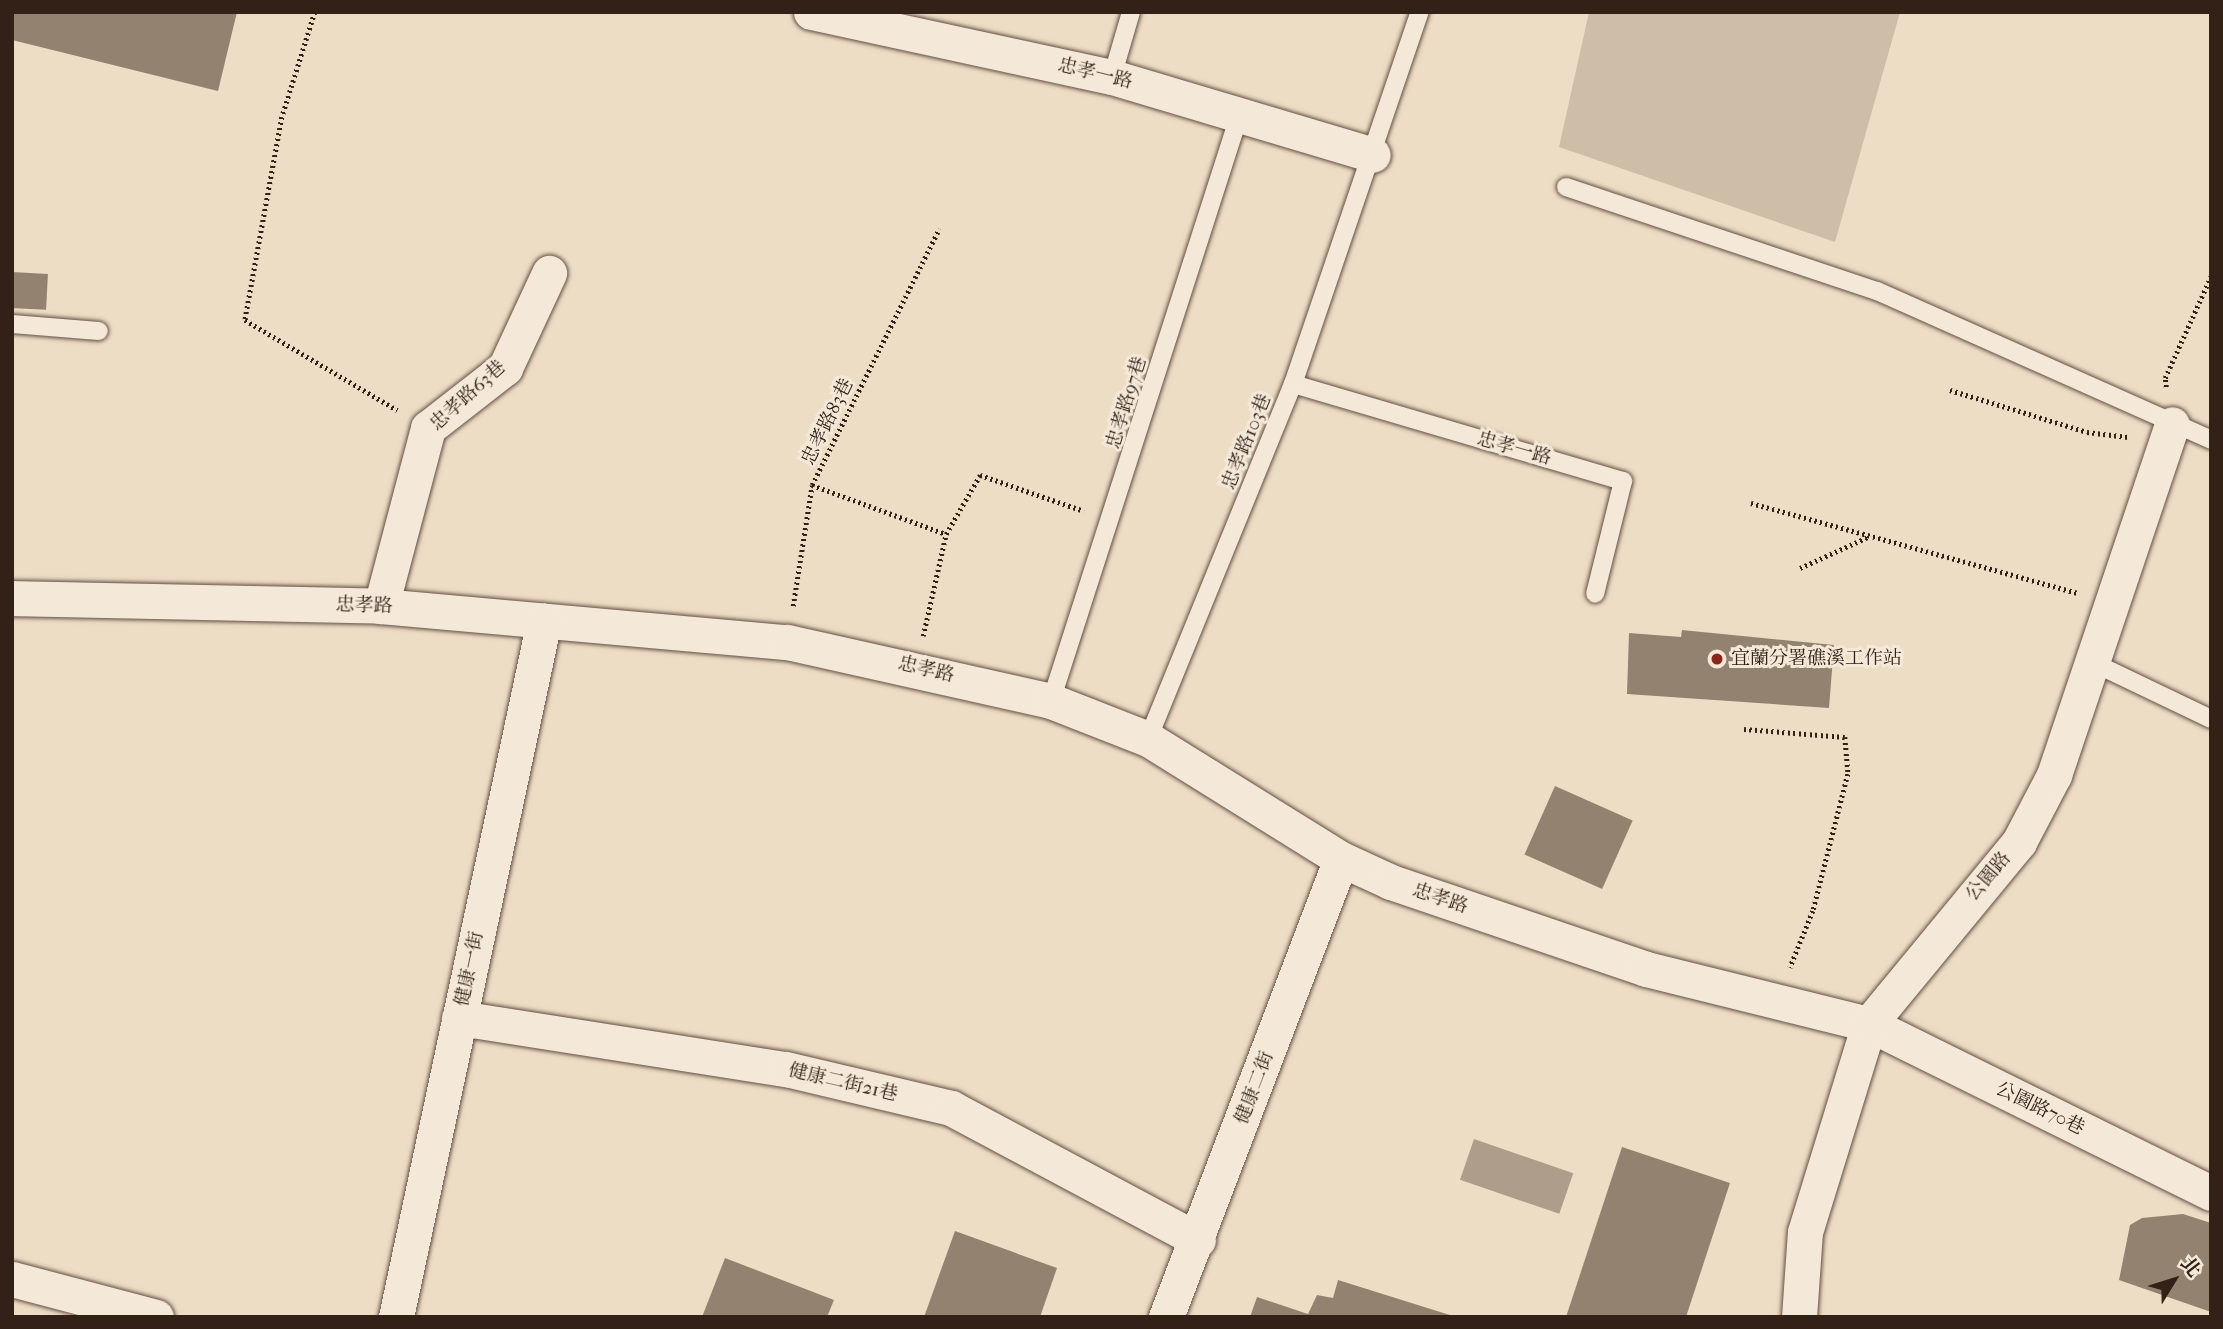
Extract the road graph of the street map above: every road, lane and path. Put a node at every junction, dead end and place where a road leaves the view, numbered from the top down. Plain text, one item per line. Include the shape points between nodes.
1 (315, 12) edge
2 (811, 12) edge
3 (1131, 12) edge
4 (1420, 12) edge
5 (1112, 77) junction
6 (1239, 116) junction
7 (1373, 155) junction
8 (1566, 187) dead end
9 (939, 229) dead end
10 (550, 273) dead end
11 (2211, 276) edge
12 (12, 324) edge
13 (99, 331) dead end
14 (1293, 384) junction
15 (1950, 390) dead end
16 (428, 428) junction
17 (2169, 433) junction
18 (2211, 440) edge
19 (812, 485) junction
20 (1751, 503) dead end
21 (1112, 520) junction
22 (946, 534) junction
23 (1870, 536) junction
24 (1800, 568) dead end
25 (1595, 594) dead end
26 (12, 598) edge
27 (2112, 602) junction
28 (381, 606) junction
29 (544, 621) junction
30 (788, 642) junction
31 (2092, 662) junction
32 (915, 667) junction
33 (1051, 702) junction
34 (2211, 719) edge
35 (1744, 729) dead end
36 (1148, 739) junction
37 (1341, 859) junction
38 (1776, 1003) junction
39 (459, 1018) junction
40 (1869, 1024) junction
41 (2211, 1193) edge
42 (1198, 1240) junction
43 (12, 1279) edge
44 (156, 1317) edge
45 (396, 1317) edge
46 (1166, 1317) edge
47 (1799, 1317) edge

1 - 16 path via 282,117 245,320
2 - 5 street, 忠孝一路
3 - 5 lane
4 - 7 lane, 忠孝路103巷
5 - 6 street, 忠孝一路
6 - 7 street, 忠孝一路
6 - 21 lane, 忠孝路97巷
7 - 14 lane, 忠孝路103巷
8 - 17 lane via 1877,291
9 - 19 path, 忠孝路83巷
10 - 16 street, 忠孝路63巷 via 505,368
11 - 17 path via 2165,378
12 - 13 lane
14 - 25 lane, 忠孝一路 via 1623,481
14 - 36 lane, 忠孝路103巷
15 - 17 path via 2087,432
16 - 28 street, 忠孝路63巷
17 - 18 lane
17 - 27 street, 公園路
19 - 22 path
19 - 30 path, 忠孝路83巷
20 - 23 path
21 - 22 path via 980,475
21 - 33 lane, 忠孝路97巷
22 - 32 path
23 - 24 path
23 - 27 path
26 - 28 street, 忠孝路
27 - 31 street, 公園路
28 - 29 street, 忠孝路
29 - 30 street, 忠孝路
29 - 39 street, 健康一街
30 - 32 street, 忠孝路
31 - 34 lane
31 - 40 street, 公園路 via 2054,775 2019,842
32 - 33 street, 忠孝路
33 - 36 street, 忠孝路
35 - 38 path via 1845,737 1848,774 1814,911
36 - 37 street, 忠孝路
37 - 38 street, 忠孝路 via 1646,970
37 - 42 street, 健康二街
38 - 40 street, 忠孝路
39 - 42 street, 健康二街21巷 via 786,1069 951,1108
39 - 45 street, 健康一街
40 - 41 street, 公園路70巷
40 - 47 street, 公園路 via 1805,1232
42 - 46 street, 健康二街
43 - 44 street

